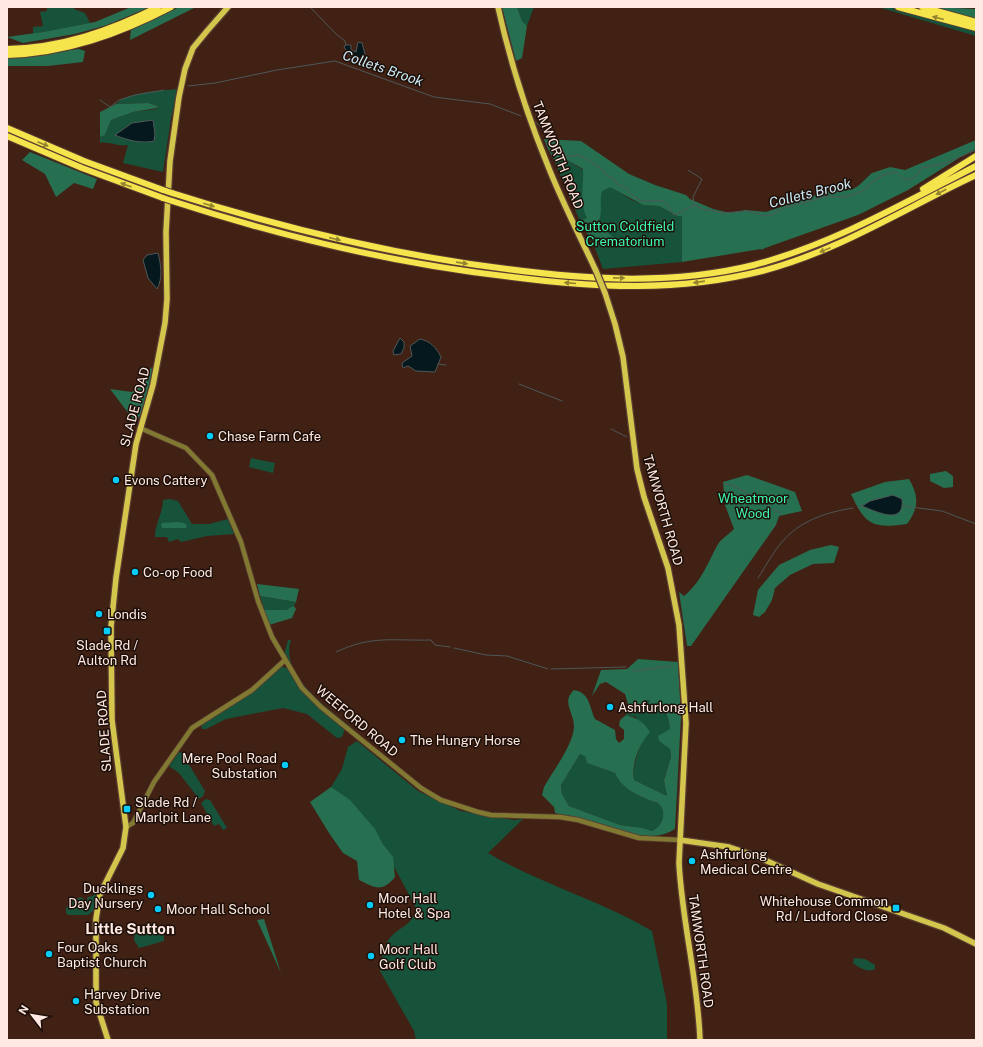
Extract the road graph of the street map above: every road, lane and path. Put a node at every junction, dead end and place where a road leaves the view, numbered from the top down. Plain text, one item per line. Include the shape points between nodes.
1 (158, 7) edge
2 (171, 7) edge
3 (228, 7) edge
4 (498, 7) edge
5 (898, 7) edge
6 (922, 7) edge
7 (976, 22) edge
8 (976, 28) edge
9 (7, 49) edge
10 (7, 55) edge
11 (7, 128) edge
12 (7, 136) edge
13 (976, 156) edge
14 (976, 166) edge
15 (976, 175) edge
16 (883, 214) junction
17 (140, 428) junction
18 (285, 660) junction
19 (126, 827) junction
20 (680, 840) junction
21 (976, 944) edge
22 (108, 1040) edge
23 (700, 1040) edge

1 - 9 highway via 118,26 78,39 37,47
2 - 10 highway via 119,32 93,41
3 - 17 main road, SLADE ROAD via 194,48 179,97 170,161 165,323 154,379
4 - 20 main road, TAMWORTH ROAD, bridge via 537,140 596,271 615,324 638,469 644,497 668,568 679,625 686,723
8 -> 5 highway
6 - 7 highway
11 -> 16 highway, bridge via 84,161 163,190 287,228 400,253 530,272 616,278 685,276 753,265 817,245
15 -> 12 highway, bridge via 848,241 806,258 700,283 653,287 606,286 542,281 429,265 281,234 163,198 82,168
13 - 16 highway
14 - 16 highway
17 - 18 street, WEEFORD ROAD via 186,448 212,475 241,542 264,620
17 - 19 main road, SLADE ROAD via 124,517 111,629 112,720
18 - 19 street via 252,690 192,728 154,782 133,823
18 - 20 street, WEEFORD ROAD via 302,688 321,706 421,788 442,800 491,815 560,817 639,838
19 - 22 main road, SLADE ROAD via 123,848 100,894 96,920 96,1002
20 - 21 main road via 729,846 818,884 944,928
20 - 23 main road, TAMWORTH ROAD via 680,883 698,994

